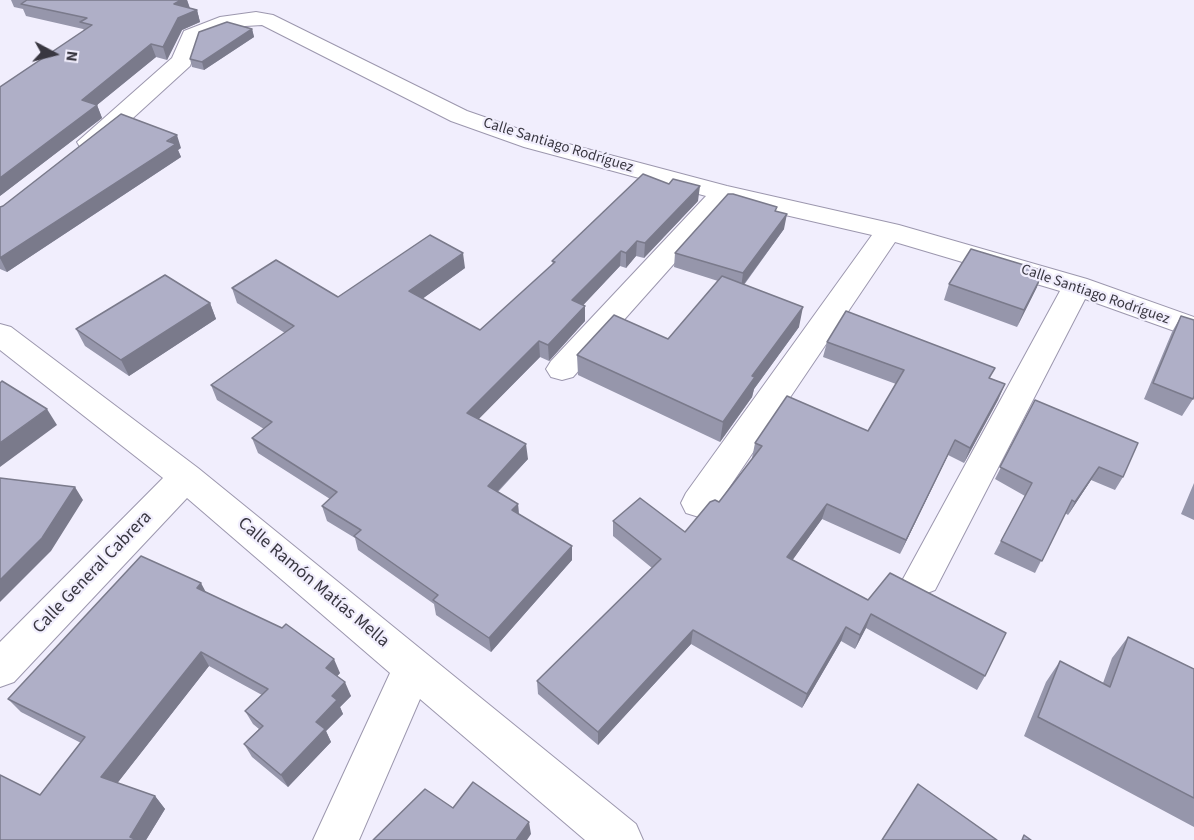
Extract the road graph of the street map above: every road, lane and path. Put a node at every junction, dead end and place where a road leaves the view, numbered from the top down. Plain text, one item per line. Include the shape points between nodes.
1 (70, 157) edge
2 (723, 193) junction
3 (889, 231) junction
4 (1077, 286) junction
5 (1194, 328) edge
6 (0, 334) edge
7 (562, 369) dead end
8 (186, 477) junction
9 (699, 503) dead end
10 (922, 579) dead end
11 (413, 668) junction
12 (0, 669) edge
13 (336, 840) edge
14 (620, 840) edge

1 - 2 street, Calle Santiago Rodríguez via 182,61 191,34 215,22 247,17 266,20 459,116 533,142
2 - 3 street, Calle Santiago Rodríguez
2 - 7 street
3 - 4 street, Calle Santiago Rodríguez
3 - 9 street
4 - 5 street, Calle Santiago Rodríguez
4 - 10 street
6 - 8 street, Calle Ramón Matías Mella
8 - 11 street, Calle Ramón Matías Mella
8 - 12 street, Calle General Cabrera
11 - 13 street
11 - 14 street, Calle Ramón Matías Mella

